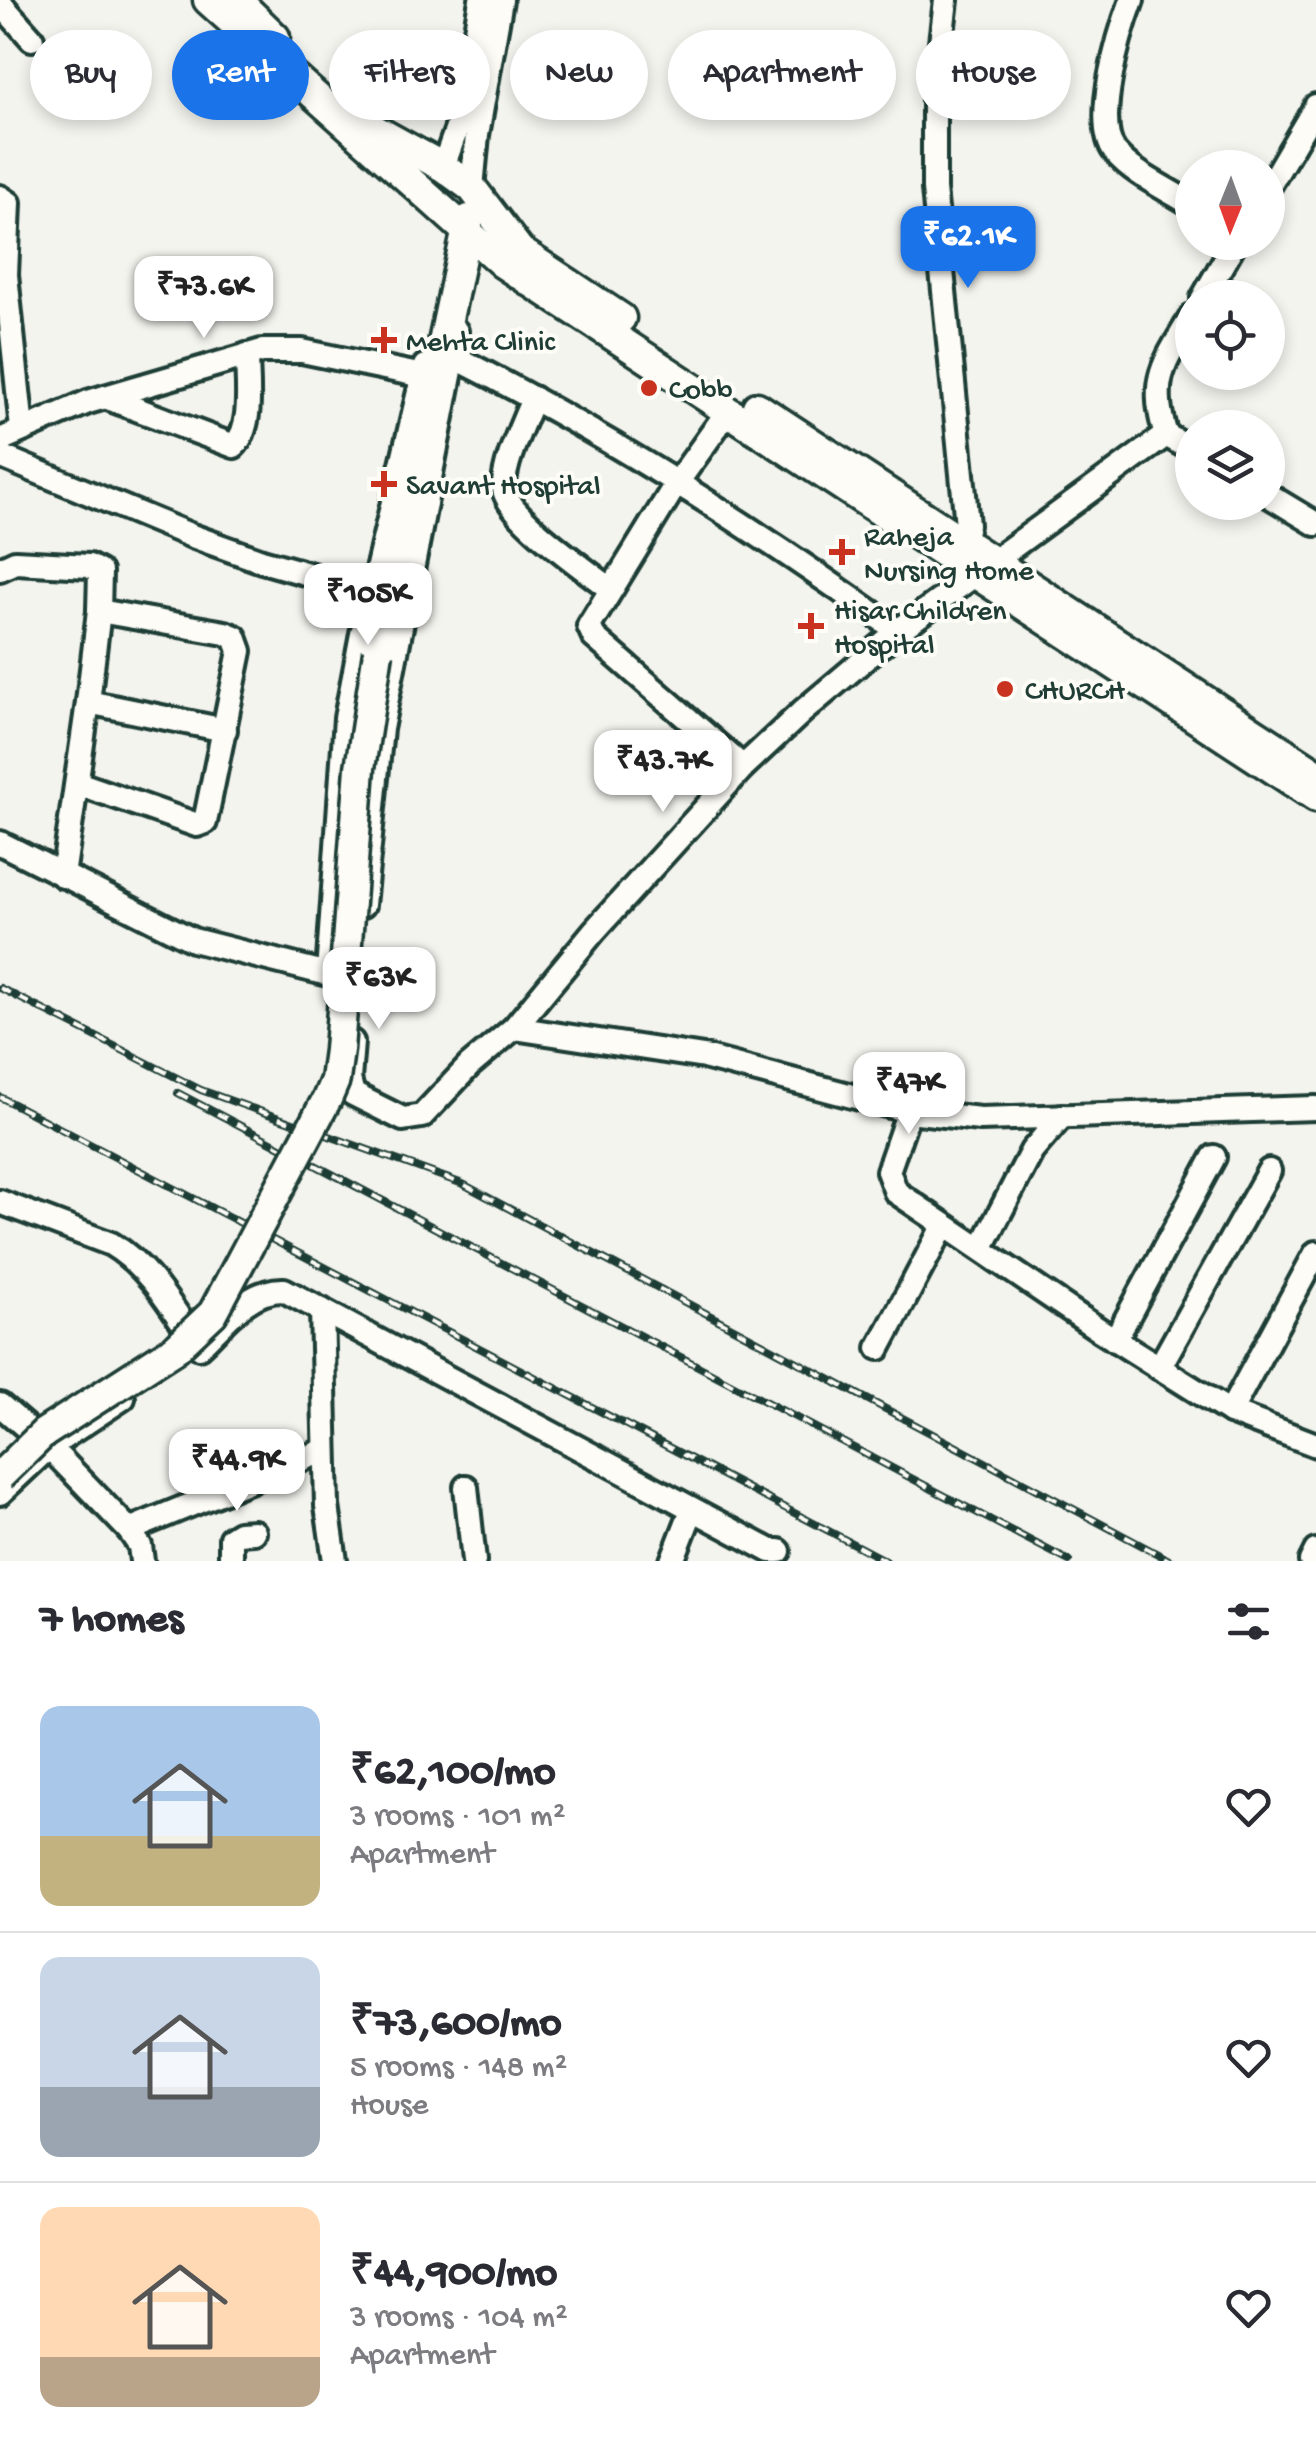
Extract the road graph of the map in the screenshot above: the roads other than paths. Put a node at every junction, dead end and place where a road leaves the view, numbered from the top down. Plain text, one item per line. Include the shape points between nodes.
1 (208, 0) edge
2 (237, 0) edge
3 (481, 0) edge
4 (500, 0) edge
5 (946, 0) edge
6 (1132, 0) edge
7 (5, 3) edge
8 (30, 36) edge
9 (1316, 106) edge
10 (1285, 159) edge
11 (444, 168) junction
12 (472, 188) junction
13 (1175, 194) edge
14 (0, 196) edge
15 (467, 233) junction
16 (450, 314) junction
17 (5, 322) edge
18 (1175, 349) edge
19 (247, 355) junction
20 (454, 357) junction
21 (422, 376) junction
22 (105, 396) junction
23 (533, 398) junction
24 (728, 411) junction
25 (22, 429) junction
26 (1166, 435) junction
27 (0, 440) edge
28 (1175, 440) edge
29 (0, 456) edge
30 (676, 484) junction
31 (1285, 505) edge
32 (1316, 524) edge
33 (957, 549) junction
34 (0, 568) edge
35 (986, 568) junction
36 (610, 590) junction
37 (372, 592) junction
38 (99, 611) junction
39 (898, 631) junction
40 (88, 702) junction
41 (225, 730) junction
42 (743, 767) junction
43 (1316, 773) edge
44 (77, 783) junction
45 (1316, 798) edge
46 (0, 843) edge
47 (63, 876) junction
48 (328, 974) junction
49 (357, 978) junction
50 (514, 1028) junction
51 (1316, 1108) edge
52 (909, 1111) junction
53 (1062, 1116) junction
54 (1024, 1117) junction
55 (1032, 1151) junction
56 (1214, 1157) dead end
57 (1269, 1171) dead end
58 (0, 1202) edge
59 (944, 1226) junction
60 (981, 1249) junction
61 (1316, 1253) edge
62 (322, 1310) junction
63 (1115, 1340) junction
64 (199, 1346) junction
65 (879, 1348) dead end
66 (1160, 1368) junction
67 (0, 1405) edge
68 (1230, 1412) junction
69 (1316, 1446) edge
70 (49, 1448) junction
71 (325, 1450) junction
72 (0, 1476) edge
73 (466, 1487) dead end
74 (0, 1493) edge
75 (692, 1510) junction
76 (129, 1530) junction
77 (254, 1532) dead end
78 (779, 1551) dead end
79 (1316, 1551) edge
80 (142, 1561) edge
81 (231, 1561) edge
82 (335, 1561) edge
83 (474, 1561) edge
84 (672, 1561) edge
85 (1311, 1561) edge

1 - 15 main road
2 - 11 main road via 374,129
3 - 11 street via 462,114
4 - 12 street
5 - 33 street via 932,145 967,525
6 - 13 street via 1120,30 1106,128 1113,149
7 - 8 street
9 - 10 street
11 - 12 main road
12 - 15 main road
12 - 33 main road via 520,252
14 - 17 street via 9,203
15 - 16 main road
15 - 24 main road via 502,263
16 - 20 street
16 - 21 street via 430,341
16 - 72 main road, bridge via 360,768 335,1080 198,1331 44,1432
17 - 25 street
18 - 26 street via 1157,384
19 - 21 street via 281,348
19 - 22 street
19 - 22 street via 246,419 234,446
20 - 23 street
20 - 49 street via 380,730
21 - 37 street
22 - 25 street
23 - 30 street
23 - 36 street via 503,492 514,511
24 - 30 street
24 - 33 main road
25 - 27 street
26 - 28 street
26 - 35 street
29 - 37 street via 209,542
30 - 36 street
30 - 39 street
31 - 32 street
33 - 35 main road
34 - 38 street via 14,562 96,568
35 - 39 street
35 - 43 main road
35 - 45 main road
36 - 42 street via 590,632
37 - 48 street via 346,718
38 - 40 street
38 - 41 street via 235,637 240,651
39 - 42 street
40 - 41 street
40 - 44 street
41 - 44 street via 202,825
42 - 50 street
44 - 47 street
46 - 47 street
47 - 48 street via 193,940
48 - 49 street
49 - 50 street via 350,1086 358,1098 404,1119 422,1116
50 - 52 street via 704,1056
51 - 53 street
52 - 54 street
52 - 59 street via 890,1159 890,1182
53 - 54 street
53 - 55 street
54 - 55 street
55 - 60 street
56 - 63 street
57 - 66 street
58 - 64 street via 128,1254
59 - 60 street
59 - 65 street
60 - 63 street
61 - 68 street
62 - 64 street via 272,1290 246,1302
62 - 71 street
62 - 75 street
63 - 66 street
64 - 70 street
66 - 68 street
67 - 70 street
68 - 69 street
70 - 74 street
70 - 76 street
71 - 76 street
71 - 82 street
73 - 83 street
75 - 78 street
75 - 84 street
76 - 80 street
77 - 81 street via 231,1538
79 - 85 street

